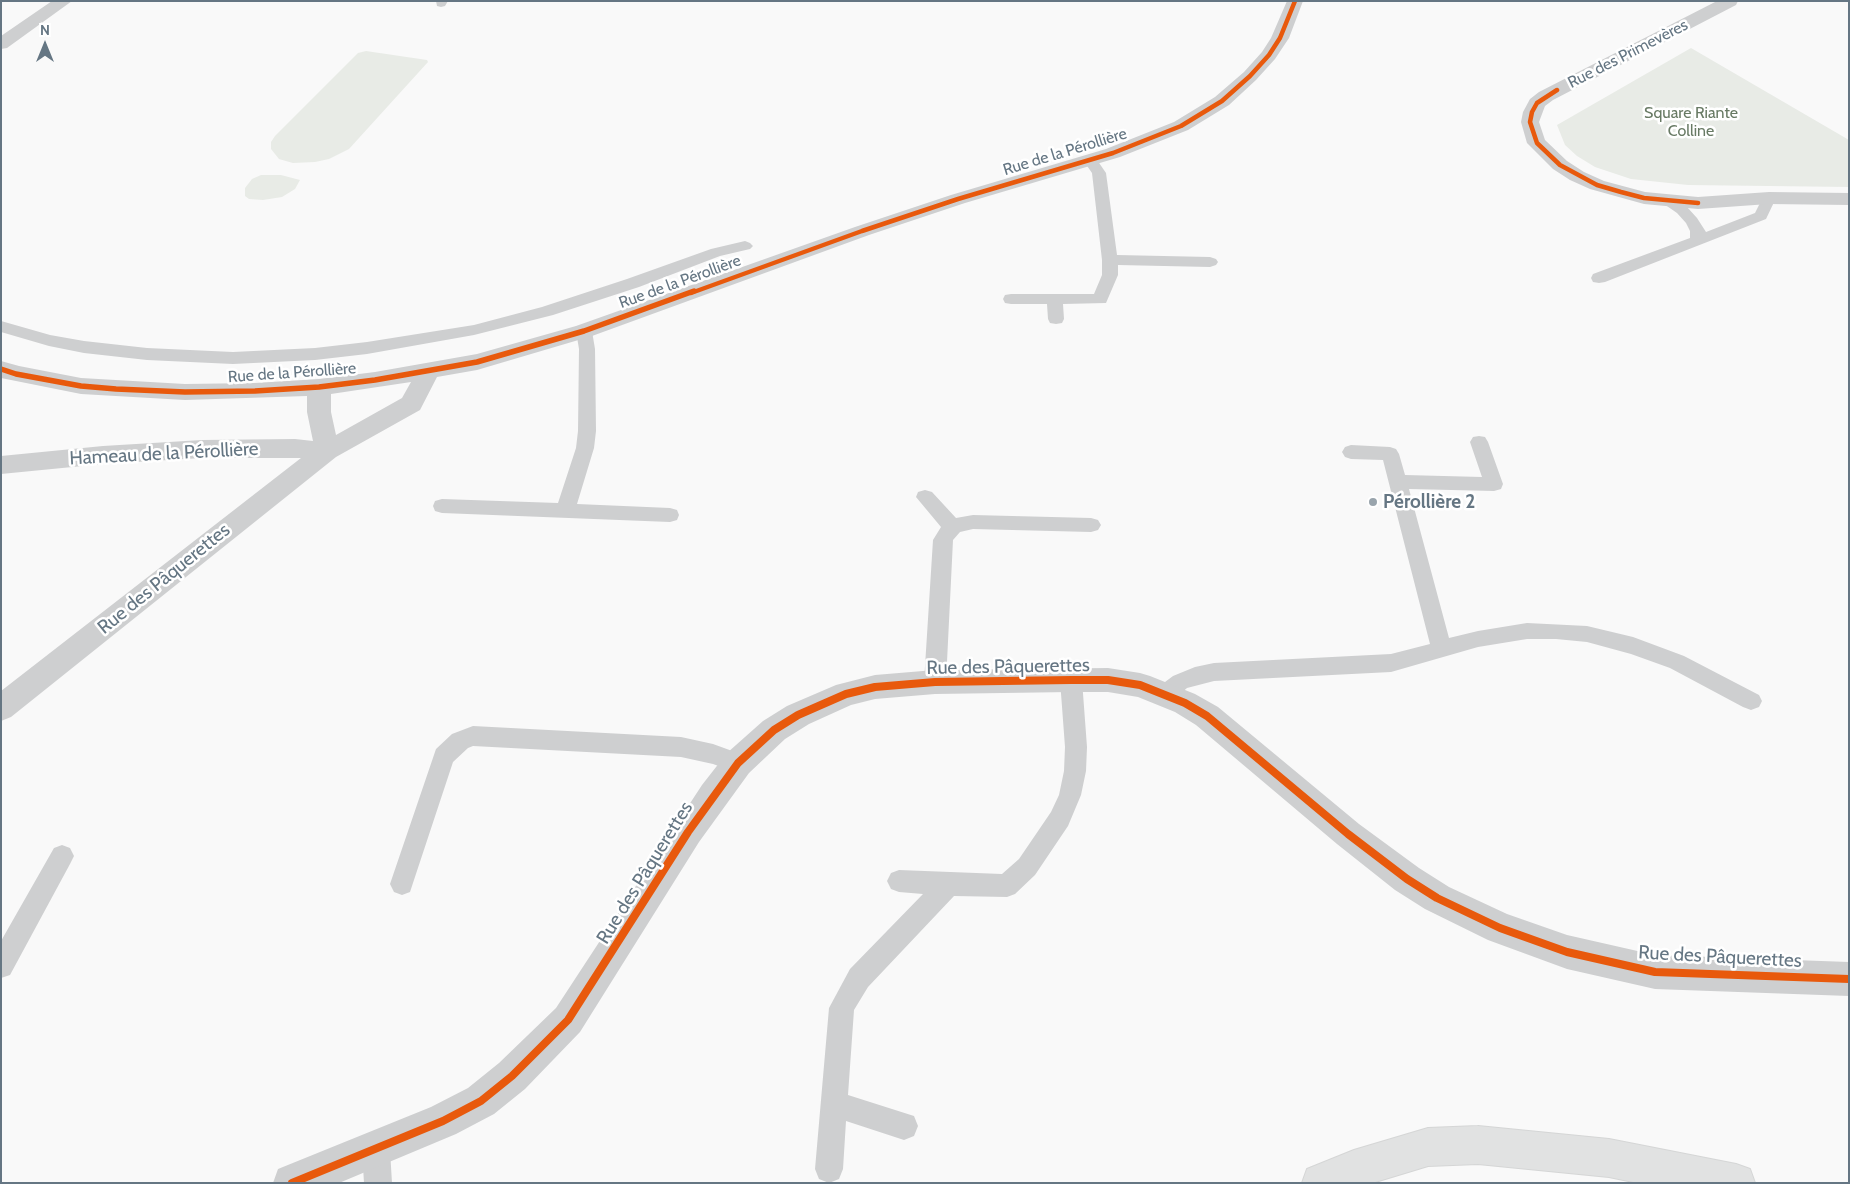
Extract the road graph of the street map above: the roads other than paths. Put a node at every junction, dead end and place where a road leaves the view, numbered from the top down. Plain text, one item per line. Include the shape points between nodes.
1 (64, 1) edge
2 (1295, 1) edge
3 (1730, 1) edge
4 (1, 44) edge
5 (1090, 160) junction
6 (1769, 198) junction
7 (1849, 199) edge
8 (1669, 201) junction
9 (1698, 241) junction
10 (745, 246) dead end
11 (1110, 260) junction
12 (1210, 262) dead end
13 (1599, 278) dead end
14 (1011, 299) dead end
15 (1055, 299) junction
16 (1056, 319) dead end
17 (1, 326) edge
18 (584, 331) junction
19 (1, 370) edge
20 (428, 371) junction
21 (319, 387) junction
22 (1479, 442) dead end
23 (327, 451) junction
24 (1351, 452) dead end
25 (1, 464) edge
26 (1397, 482) junction
27 (925, 497) dead end
28 (442, 506) dead end
29 (565, 511) junction
30 (670, 515) dead end
31 (1091, 524) dead end
32 (953, 527) junction
33 (1442, 649) junction
34 (1071, 680) junction
35 (935, 682) junction
36 (1164, 694) junction
37 (1751, 701) dead end
38 (1, 708) edge
39 (738, 763) junction
40 (62, 856) dead end
41 (899, 881) dead end
42 (402, 884) dead end
43 (949, 884) junction
44 (1, 966) edge
45 (1849, 979) edge
46 (833, 1104) junction
47 (904, 1126) dead end
48 (376, 1150) junction
49 (829, 1169) dead end
50 (292, 1183) edge
51 (378, 1183) edge
52 (1321, 1183) edge
53 (1736, 1183) edge

1 - 4 street
2 - 5 street, Rue de la Pérollière via 1280,38 1269,55 1222,101 1181,126
3 - 8 street, Rue des Primevères via 1546,96 1532,112 1530,122 1537,143 1560,165 1597,185
5 - 11 lane via 1099,173
5 - 18 street, Rue de la Pérollière via 862,231
6 - 7 street, Rue des Primevères
6 - 8 street, Rue des Primevères
6 - 9 lane via 1761,216
8 - 9 lane via 1692,221 1698,232
9 - 13 lane
10 - 17 lane via 716,252 547,311 474,330 315,354 234,358 147,354 49,340
11 - 12 lane
11 - 15 lane via 1110,275 1100,299
14 - 15 lane
15 - 16 lane
18 - 20 street, Rue de la Pérollière via 477,362
18 - 29 lane via 587,431 585,448
19 - 21 street, Rue de la Pérollière via 81,386 116,389 185,392
20 - 21 street, Rue de la Pérollière
20 - 23 street, Rue des Pâquerettes via 411,404
21 - 23 street via 319,412
22 - 26 lane via 1494,484
23 - 25 street, Hameau de la Pérollière via 202,449
23 - 38 street, Rue des Pâquerettes
24 - 26 lane via 1390,454
26 - 33 lane
27 - 32 lane
28 - 29 lane
29 - 30 lane
31 - 32 lane via 973,522
32 - 35 lane via 943,540
33 - 36 lane via 1391,663 1214,672 1180,682
33 - 37 lane via 1478,639 1527,632 1587,634 1677,662
34 - 35 street, Rue des Pâquerettes
34 - 36 street, Rue des Pâquerettes via 1108,680 1140,685
34 - 43 lane via 1075,772 1070,796 1060,818 1026,867 1007,886
35 - 39 street, Rue des Pâquerettes via 875,687 846,694 798,715 774,730
36 - 45 street, Rue des Pâquerettes via 1206,716 1407,879 1437,898 1500,928 1567,952 1655,972
39 - 42 lane via 681,747 473,736 444,756
39 - 48 street, Rue des Pâquerettes via 713,795 594,982 557,1032 512,1076 481,1100 443,1122
40 - 44 lane
41 - 43 lane
43 - 46 lane via 859,978 850,992 842,1008 838,1030
46 - 47 lane
46 - 49 lane
48 - 50 street, Rue des Pâquerettes
48 - 51 lane
52 - 53 highway via 1354,1169 1428,1147 1478,1145 1609,1158

